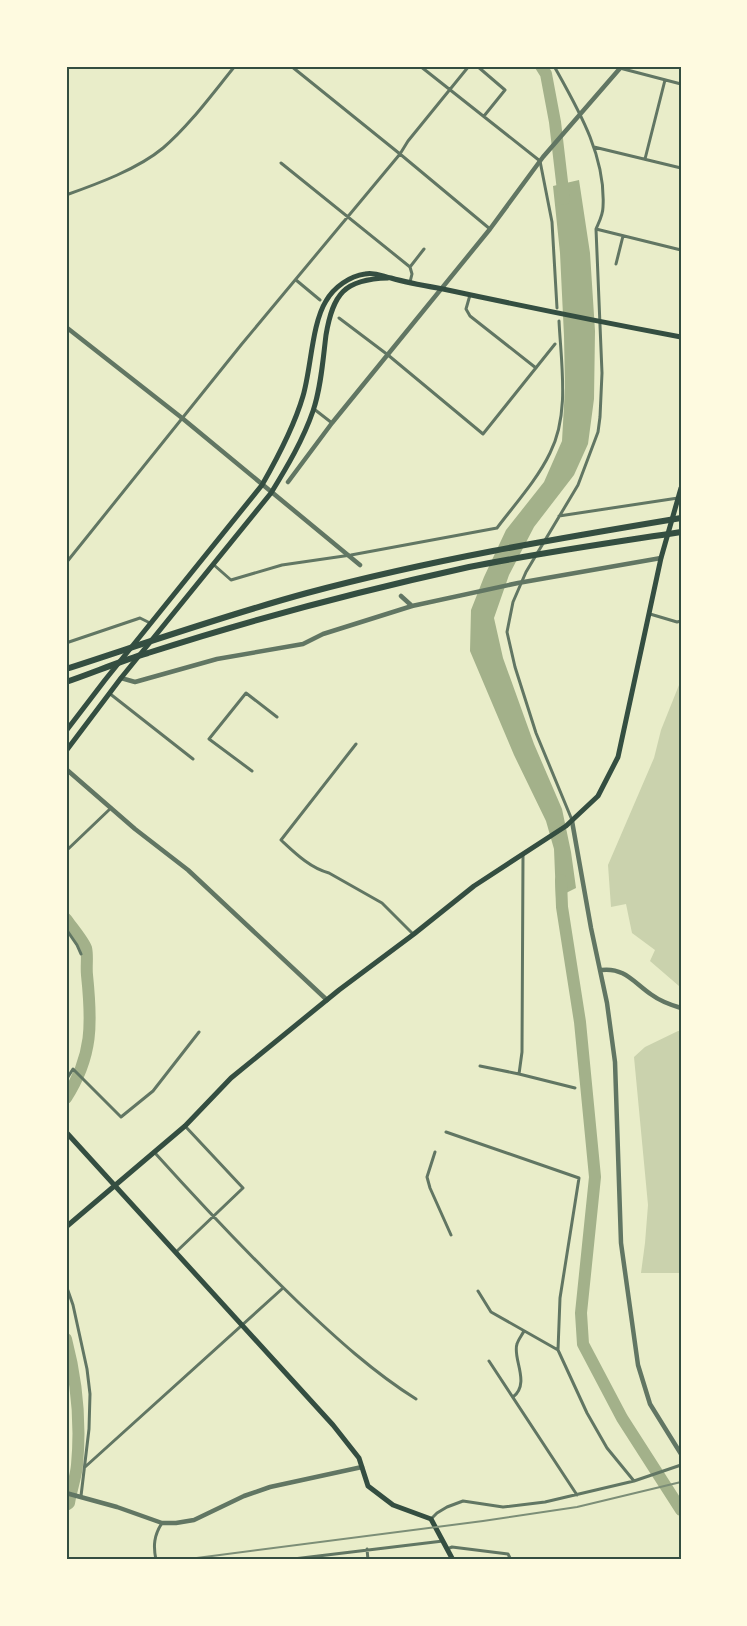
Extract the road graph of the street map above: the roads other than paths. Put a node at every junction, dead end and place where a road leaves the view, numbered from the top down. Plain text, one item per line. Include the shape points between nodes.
1 (235, 66) edge
2 (291, 66) edge
3 (420, 66) edge
4 (469, 66) edge
5 (478, 66) edge
6 (554, 66) edge
7 (612, 66) edge
8 (621, 68) edge
9 (664, 80) junction
10 (681, 84) edge
11 (449, 90) junction
12 (580, 114) junction
13 (484, 116) junction
14 (593, 147) junction
15 (400, 154) junction
16 (542, 159) junction
17 (645, 159) junction
18 (281, 163) dead end
19 (681, 168) edge
20 (66, 195) edge
21 (347, 217) junction
22 (490, 229) junction
23 (596, 229) junction
24 (623, 236) junction
25 (424, 249) dead end
26 (681, 250) edge
27 (616, 264) dead end
28 (410, 267) junction
29 (391, 278) junction
30 (296, 280) junction
31 (410, 282) junction
32 (441, 289) junction
33 (470, 295) junction
34 (320, 300) dead end
35 (557, 310) junction
36 (338, 318) dead end
37 (559, 320) dead end
38 (600, 322) junction
39 (66, 327) edge
40 (681, 337) edge
41 (555, 344) dead end
42 (388, 356) junction
43 (536, 368) junction
44 (314, 409) junction
45 (182, 418) junction
46 (332, 423) junction
47 (288, 482) dead end
48 (262, 485) junction
49 (681, 488) edge
50 (271, 493) junction
51 (678, 498) junction
52 (559, 516) junction
53 (681, 518) edge
54 (681, 532) edge
55 (350, 555) junction
56 (661, 558) junction
57 (66, 563) edge
58 (214, 564) junction
59 (360, 565) dead end
60 (520, 582) junction
61 (401, 596) dead end
62 (412, 606) junction
63 (650, 614) junction
64 (681, 621) edge
65 (151, 623) junction
66 (66, 643) edge
67 (66, 669) edge
68 (121, 678) junction
69 (66, 682) edge
70 (109, 693) junction
71 (277, 718) dead end
72 (66, 731) edge
73 (356, 744) dead end
74 (66, 750) edge
75 (193, 759) dead end
76 (66, 769) edge
77 (252, 771) dead end
78 (111, 808) junction
79 (572, 821) junction
80 (67, 849) edge
81 (523, 853) junction
82 (66, 929) edge
83 (414, 934) junction
84 (81, 954) dead end
85 (601, 970) junction
86 (327, 1000) junction
87 (681, 1008) edge
88 (199, 1032) dead end
89 (480, 1066) dead end
90 (519, 1074) junction
91 (66, 1080) edge
92 (575, 1088) dead end
93 (185, 1126) junction
94 (66, 1132) edge
95 (446, 1132) dead end
96 (435, 1152) dead end
97 (155, 1153) junction
98 (115, 1186) junction
99 (213, 1217) junction
100 (66, 1227) edge
101 (451, 1235) dead end
102 (175, 1253) junction
103 (66, 1285) edge
104 (283, 1288) junction
105 (478, 1291) dead end
106 (243, 1324) junction
107 (524, 1330) junction
108 (558, 1350) junction
109 (489, 1361) dead end
110 (513, 1396) junction
111 (416, 1399) dead end
112 (681, 1454) edge
113 (681, 1465) edge
114 (84, 1467) junction
115 (362, 1467) junction
116 (636, 1480) junction
117 (66, 1493) edge
118 (577, 1495) junction
119 (81, 1496) junction
120 (432, 1519) junction
121 (162, 1523) junction
122 (443, 1540) junction
123 (367, 1549) junction
124 (448, 1549) junction
125 (324, 1555) junction
126 (156, 1560) edge
127 (285, 1560) edge
128 (290, 1560) edge
129 (326, 1560) edge
130 (368, 1560) edge
131 (452, 1560) edge
132 (511, 1560) edge

1 - 20 street via 162,148 97,184
2 - 15 street
3 - 11 street
4 - 11 street
5 - 13 street via 505,90
6 - 12 street
7 - 8 street
8 - 9 street
8 - 12 street
9 - 10 street
9 - 17 street
11 - 13 street
11 - 15 street
12 - 14 street
12 - 16 street
13 - 16 street
14 - 17 street
14 - 23 street via 604,208
15 - 21 street
15 - 22 street
16 - 22 street
16 - 35 street via 552,222
17 - 19 street
18 - 21 street
21 - 28 street
21 - 30 street
22 - 32 street
23 - 24 street
23 - 38 street
24 - 26 street
24 - 27 street
25 - 28 street
28 - 31 street
29 - 31 main road
29 - 44 main road via 366,279 343,291 335,300 329,316
29 - 48 main road via 378,274 352,277 340,284 325,302 303,396 280,455
30 - 34 street
30 - 45 street
31 - 32 main road
32 - 33 main road
32 - 42 street
33 - 35 main road
33 - 43 street via 466,309 470,316
35 - 38 main road
36 - 42 street
37 - 55 street via 562,397 559,428 550,452 533,480 497,528
38 - 40 main road
38 - 52 street via 602,373 598,432 578,484
39 - 45 street
41 - 43 street
42 - 43 street via 483,434
42 - 46 street
44 - 46 street
44 - 50 main road via 291,460
45 - 48 street
45 - 57 street
46 - 47 street
48 - 50 street
48 - 65 main road
49 - 51 main road
50 - 55 street
50 - 58 main road
51 - 52 street
51 - 56 main road
52 - 60 street
53 - 67 highway via 479,553 308,592
54 - 69 highway via 471,567 310,605 177,644
55 - 58 street via 282,565 231,580
55 - 59 street
56 - 60 street
56 - 63 main road
58 - 68 main road
60 - 62 street
60 - 79 street via 507,632 534,725
61 - 62 street
62 - 68 street via 322,634 303,644 217,659 135,682
63 - 64 street
63 - 79 main road via 618,757 598,796
65 - 66 street via 140,618
65 - 72 main road
68 - 70 main road
70 - 74 main road
70 - 75 street
71 - 77 street via 246,693 209,739
73 - 83 street via 281,840 320,871 382,903
76 - 78 street
78 - 80 street
78 - 86 street via 188,870
79 - 81 main road
79 - 85 street
81 - 83 main road via 474,886
81 - 90 street via 522,1052
82 - 84 street
83 - 86 main road
85 - 87 street via 620,972 654,997
85 - 112 street via 615,1062 620,1243 638,1365 650,1404
86 - 93 main road via 231,1078
88 - 91 street via 153,1092 121,1117 73,1068
89 - 90 street
90 - 92 street
93 - 97 main road
93 - 99 street via 243,1188
94 - 98 main road
95 - 108 street via 580,1178 560,1298
96 - 101 street via 428,1177 430,1188
97 - 98 main road
97 - 99 street
98 - 100 main road
98 - 102 main road
99 - 102 street
99 - 104 street
102 - 106 main road
103 - 114 street via 73,1305 90,1394
104 - 106 street
104 - 111 street via 365,1363
105 - 107 street via 491,1312
106 - 114 street
106 - 115 main road via 333,1425 359,1458
107 - 108 street
107 - 110 street via 516,1345 521,1378
108 - 116 street via 607,1448
109 - 110 street
110 - 118 street
113 - 116 street
114 - 119 street
115 - 120 main road via 368,1486 378,1494 393,1505
115 - 121 street via 270,1487 194,1520
116 - 118 street
117 - 119 street
118 - 120 street via 504,1507 463,1501 442,1510
119 - 121 street
120 - 122 main road
121 - 126 street via 153,1547
122 - 123 street
122 - 124 main road
123 - 125 street
123 - 130 street
124 - 131 main road
124 - 132 street via 508,1554
125 - 128 street
125 - 129 street
127 - 128 street

